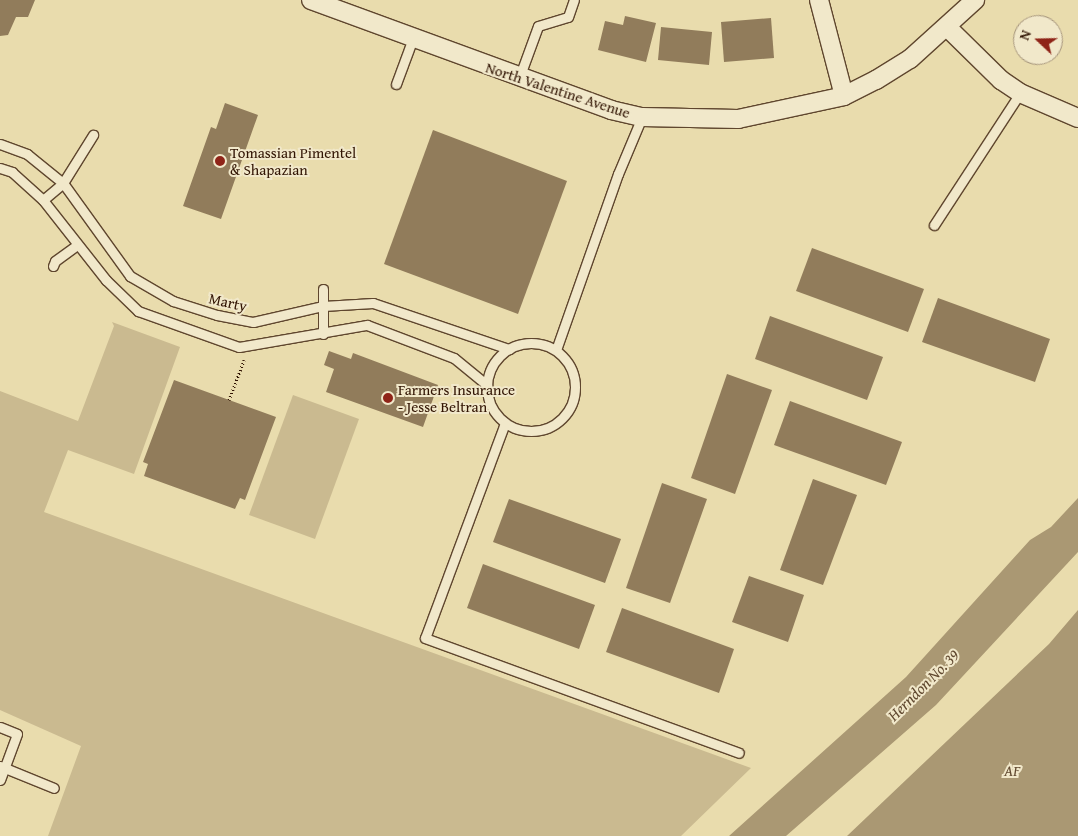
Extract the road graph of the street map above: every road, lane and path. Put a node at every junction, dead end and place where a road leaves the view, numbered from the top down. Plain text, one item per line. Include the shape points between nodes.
1 (311, 0) edge
2 (574, 0) edge
3 (819, 0) edge
4 (975, 0) edge
5 (345, 6) edge
6 (947, 27) junction
7 (413, 38) junction
8 (519, 78) junction
9 (396, 84) dead end
10 (1020, 93) junction
11 (844, 96) junction
12 (642, 118) junction
13 (1078, 118) edge
14 (93, 135) dead end
15 (0, 144) edge
16 (0, 168) edge
17 (62, 183) junction
18 (43, 200) junction
19 (934, 225) dead end
20 (77, 245) junction
21 (53, 266) dead end
22 (323, 289) dead end
23 (323, 306) junction
24 (323, 334) junction
25 (249, 346) junction
26 (509, 349) junction
27 (556, 350) junction
28 (487, 385) junction
29 (229, 400) dead end
30 (505, 423) junction
31 (0, 727) edge
32 (739, 753) dead end
33 (2, 767) edge
34 (0, 780) edge
35 (54, 788) dead end

1 - 5 street, North Valentine Avenue
2 - 8 lane via 568,17 538,26
3 - 11 street
4 - 6 street, North Valentine Avenue
5 - 7 street, North Valentine Avenue
6 - 10 street via 1001,80
6 - 11 street, North Valentine Avenue via 910,59
7 - 8 street, North Valentine Avenue
7 - 9 lane
8 - 12 street, North Valentine Avenue
10 - 13 street
10 - 19 lane
11 - 12 street, North Valentine Avenue via 738,119
12 - 27 lane via 618,174
14 - 17 lane
15 - 17 lane, Marty via 27,154
16 - 18 lane via 12,172
17 - 18 lane
17 - 23 lane, Marty via 130,276 173,301 253,322
18 - 20 lane
20 - 21 lane
20 - 25 lane via 138,311 239,347
22 - 23 lane
23 - 24 lane
23 - 26 lane, Marty via 372,303
24 - 25 lane
24 - 28 lane via 367,325 454,358
25 - 29 path
26 - 27 lane via 536,343
26 - 28 lane via 490,371
27 - 30 lane via 571,368 575,382 568,410 546,429 525,430
28 - 30 lane via 488,400
30 - 32 lane via 425,638
31 - 33 lane via 17,734
33 - 34 lane
33 - 35 lane

